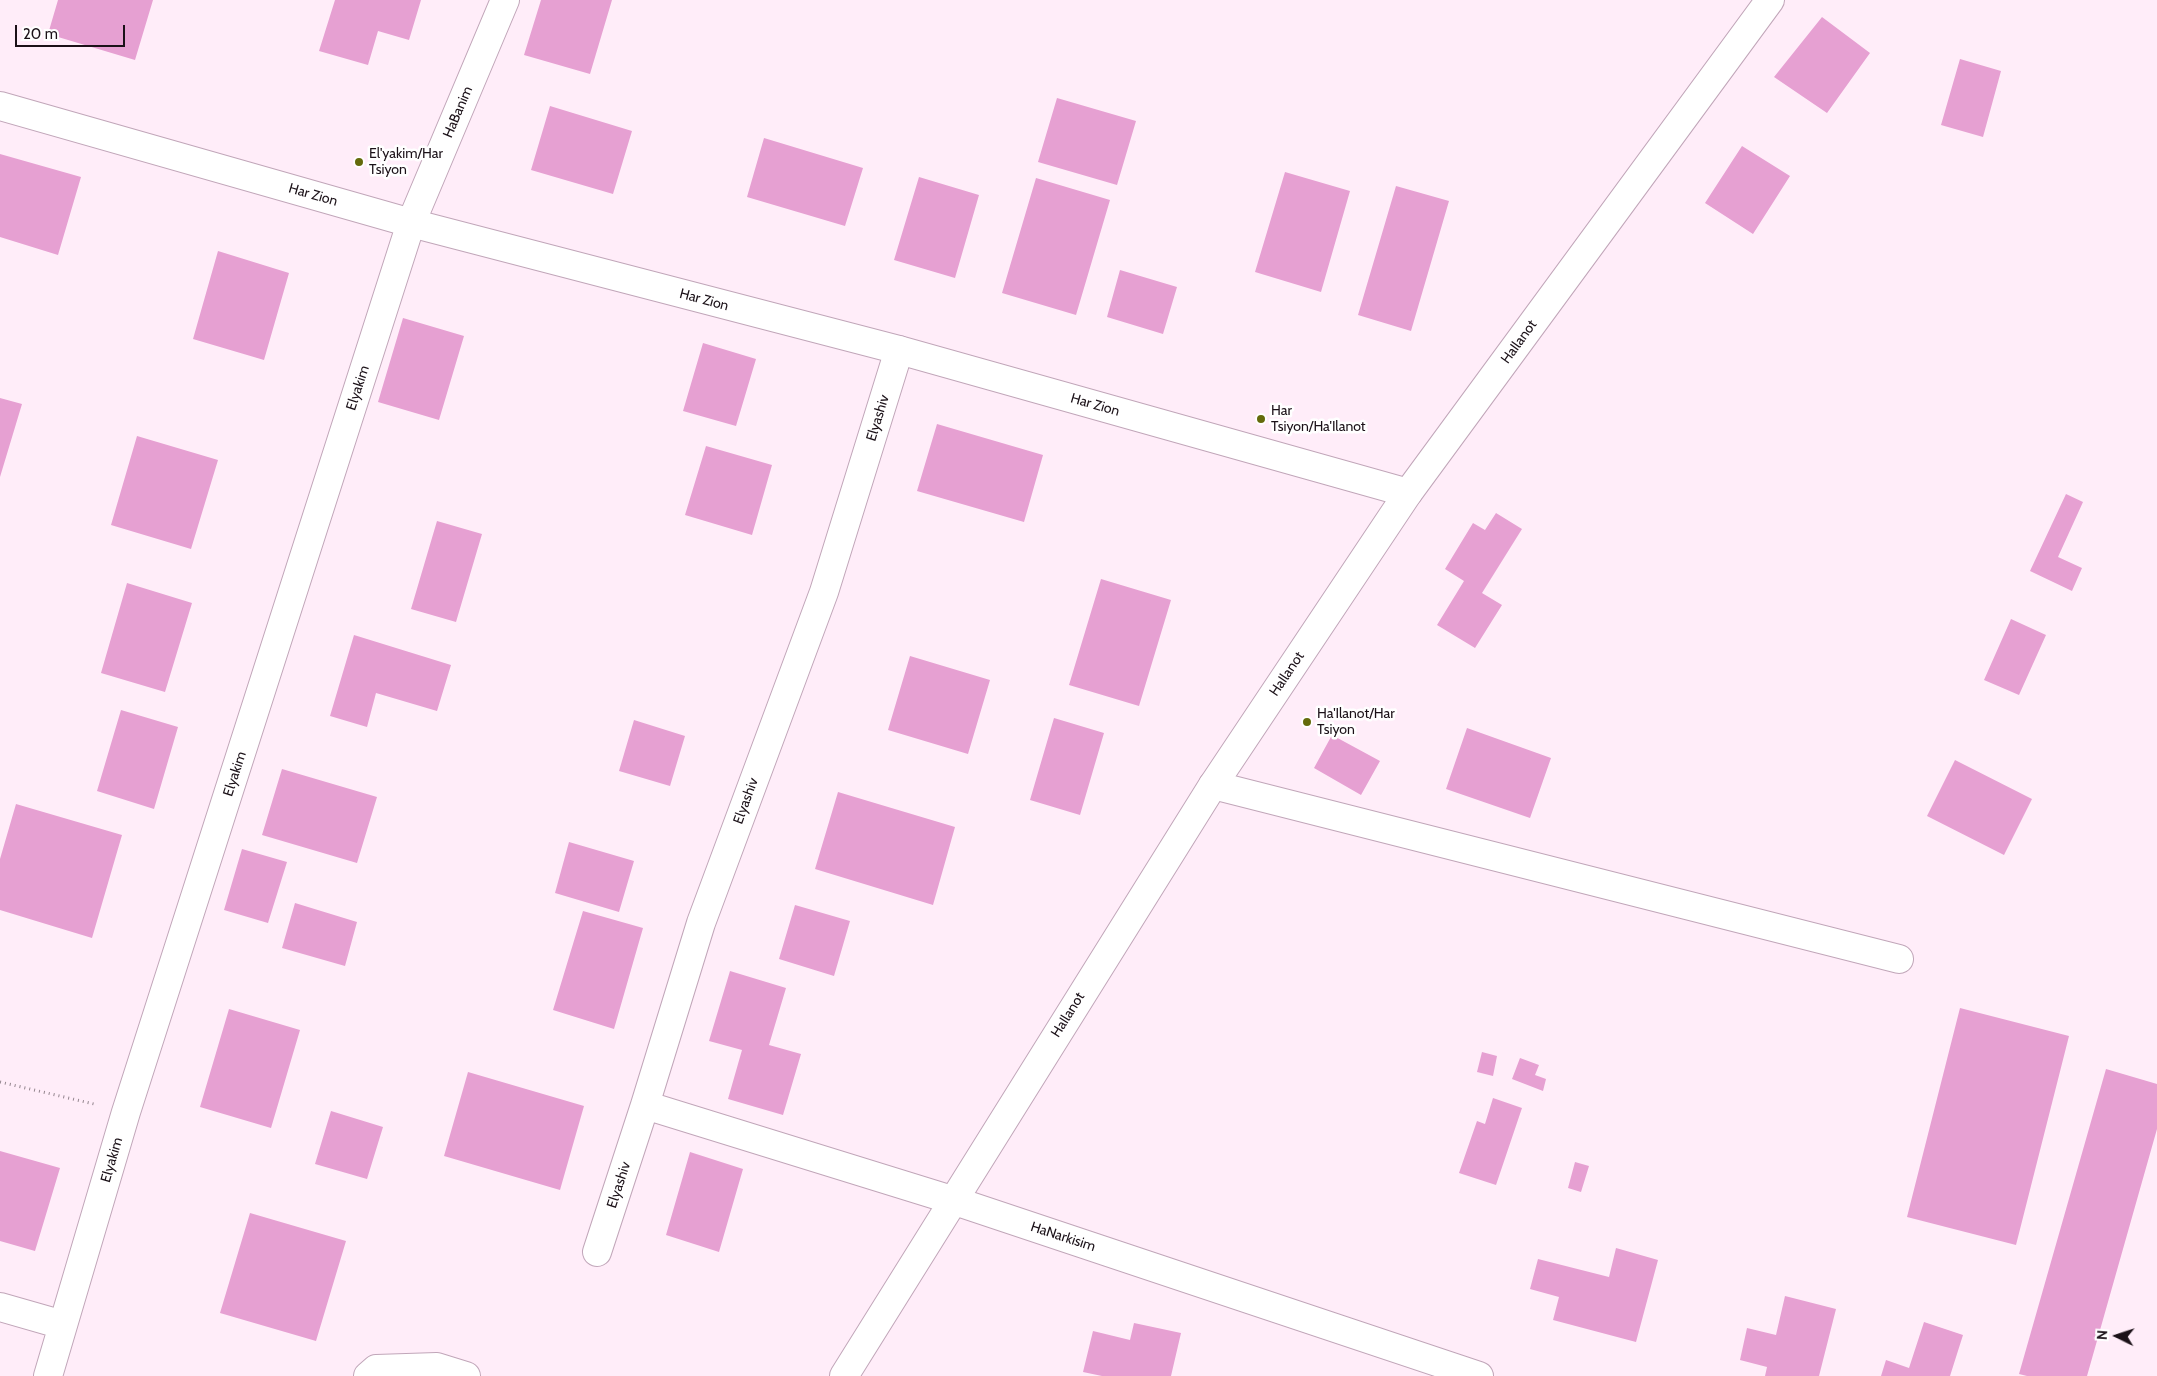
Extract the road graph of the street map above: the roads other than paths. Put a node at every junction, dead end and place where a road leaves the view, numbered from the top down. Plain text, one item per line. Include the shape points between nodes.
1 (505, 0) edge
2 (1770, 0) edge
3 (0, 106) edge
4 (410, 223) junction
5 (899, 350) junction
6 (1408, 493) junction
7 (1212, 785) junction
8 (1899, 959) dead end
9 (645, 1105) junction
10 (952, 1200) junction
11 (597, 1252) dead end
12 (0, 1307) edge
13 (63, 1325) junction
14 (48, 1376) edge
15 (368, 1376) edge
16 (466, 1376) edge
17 (844, 1376) edge
18 (1479, 1376) edge

1 - 4 street, HaBanim
2 - 6 street, HaIlanot
3 - 4 street, Har Zion
4 - 5 street, Har Zion
4 - 13 street, Elyakim via 126,1112
5 - 6 street, Har Zion
5 - 9 street, Elyashiv via 824,592 701,923
6 - 7 street, HaIlanot
7 - 8 street
7 - 10 street, HaIlanot
9 - 10 street, HaNarkisim
9 - 11 street, Elyashiv
10 - 17 street, HaIlanot
10 - 18 street, HaNarkisim
12 - 13 street
13 - 14 street, Elyakim
15 - 16 street via 376,1369 437,1368

